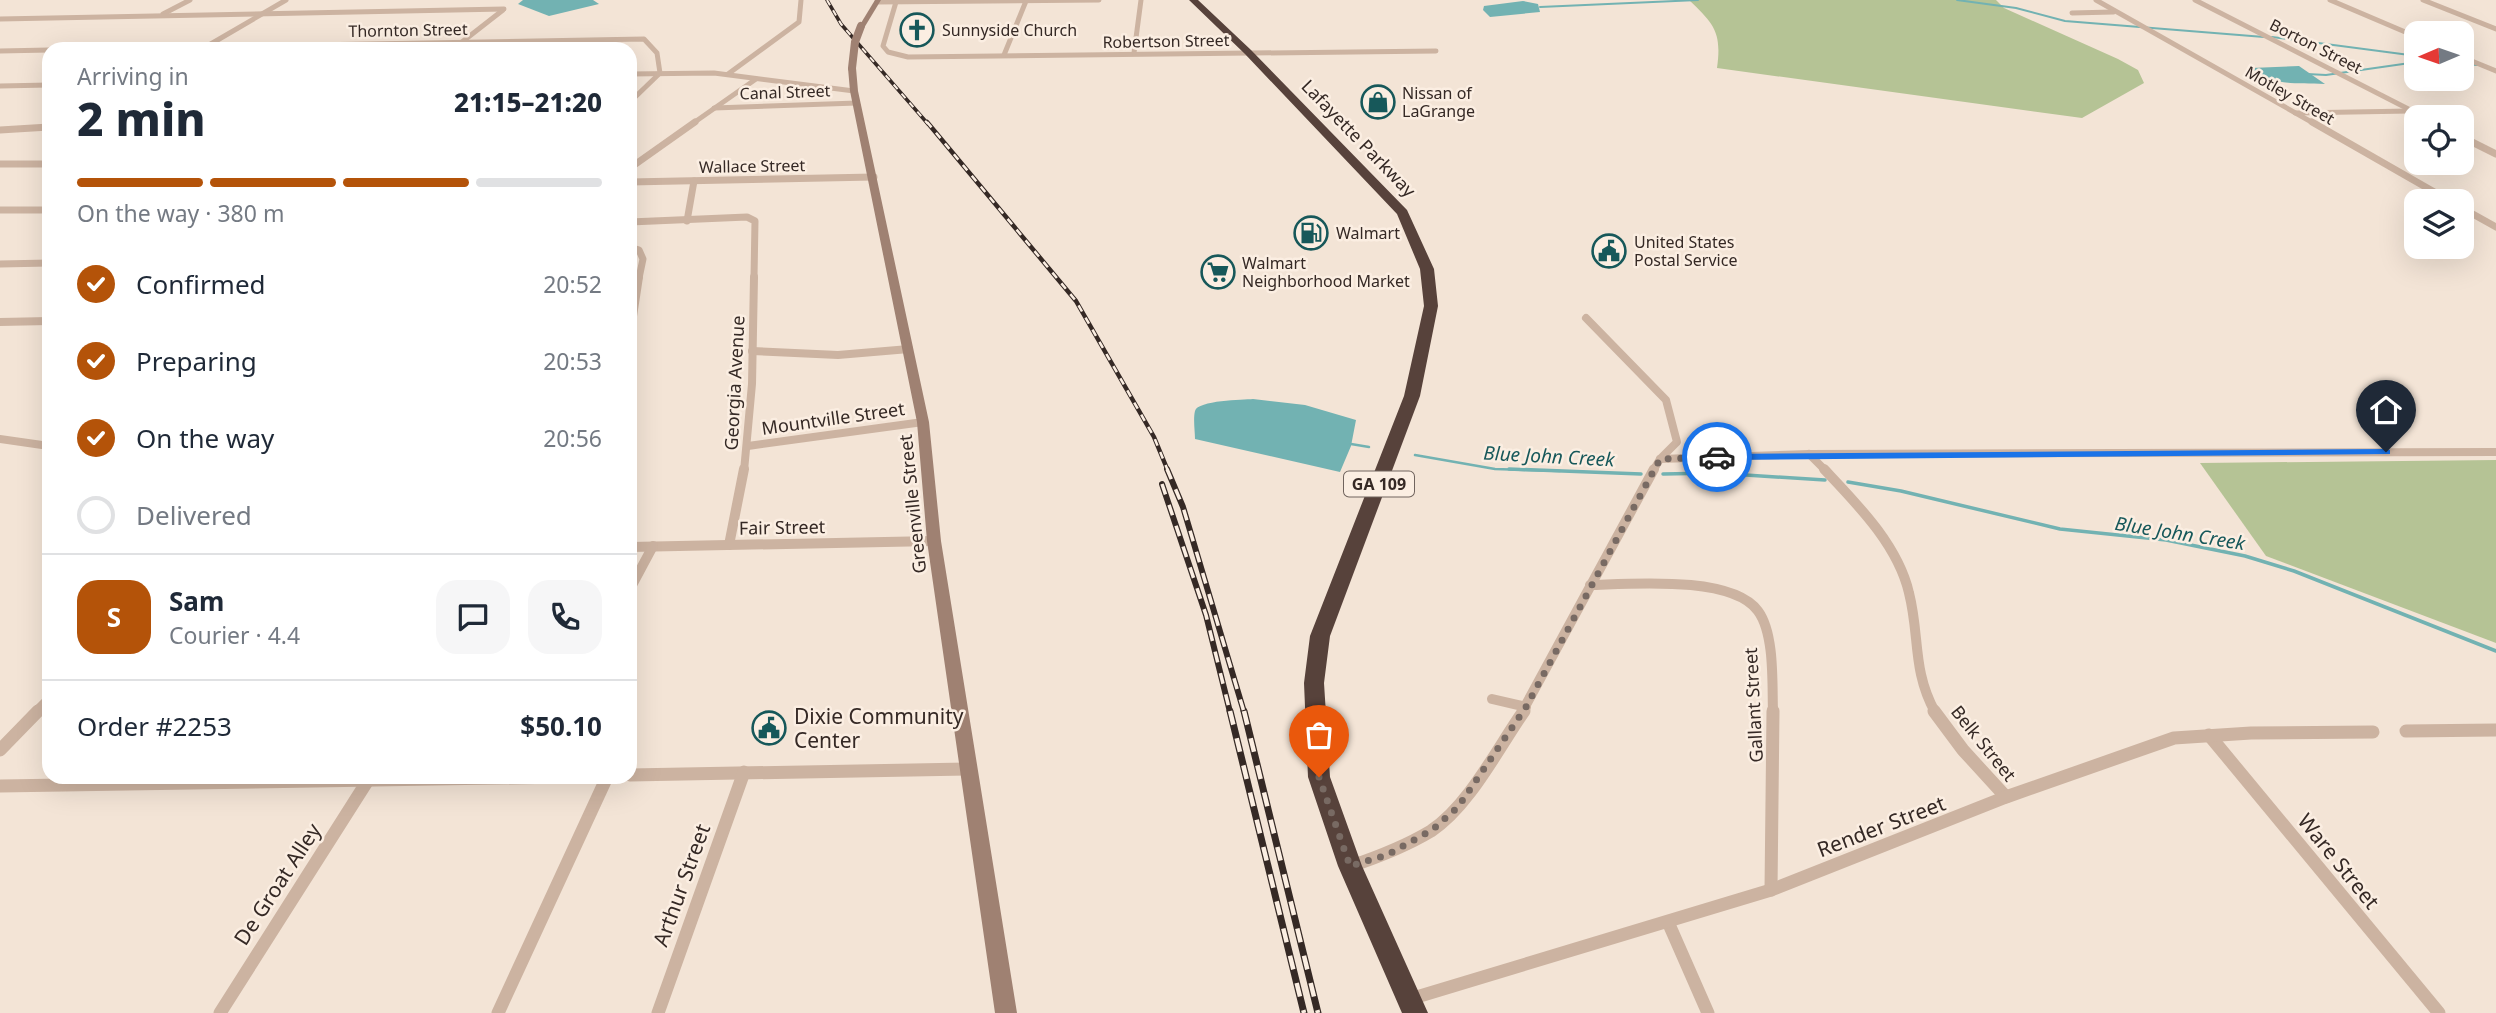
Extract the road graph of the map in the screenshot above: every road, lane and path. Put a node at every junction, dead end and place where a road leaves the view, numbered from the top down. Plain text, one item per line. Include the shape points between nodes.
1 (190, 0) edge
2 (286, 0) edge
3 (801, 0) edge
4 (1099, 0) edge
5 (1141, 0) edge
6 (1193, 0) edge
7 (2096, 0) edge
8 (2195, 0) edge
9 (2330, 0) edge
10 (2423, 0) edge
11 (877, 1) edge
12 (1026, 1) edge
13 (895, 2) junction
14 (2117, 12) junction
15 (2072, 13) dead end
16 (263, 14) junction
17 (159, 16) junction
18 (0, 19) edge
19 (2496, 29) edge
20 (2404, 31) edge
21 (463, 41) junction
22 (215, 42) edge
23 (426, 42) edge
24 (42, 50) edge
25 (0, 51) edge
26 (1436, 51) dead end
27 (1248, 52) junction
28 (1133, 53) junction
29 (1004, 55) junction
30 (2474, 62) edge
31 (2496, 71) edge
32 (660, 73) junction
33 (637, 74) edge
34 (729, 74) junction
35 (756, 79) junction
36 (42, 85) edge
37 (0, 86) edge
38 (637, 95) edge
39 (855, 97) junction
40 (2404, 107) edge
41 (714, 108) junction
42 (2404, 111) edge
43 (2295, 113) junction
44 (42, 127) edge
45 (0, 130) edge
46 (2474, 143) edge
47 (2496, 154) edge
48 (637, 163) edge
49 (0, 164) edge
50 (42, 164) edge
51 (874, 177) junction
52 (694, 181) junction
53 (637, 182) edge
54 (2429, 189) edge
55 (0, 210) edge
56 (42, 210) edge
57 (2474, 215) edge
58 (687, 221) junction
59 (637, 222) edge
60 (2496, 227) edge
61 (637, 249) edge
62 (42, 263) edge
63 (0, 264) edge
64 (637, 289) edge
65 (1586, 318) dead end
66 (42, 321) edge
67 (0, 322) edge
68 (909, 349) junction
69 (752, 351) junction
70 (923, 422) junction
71 (0, 439) edge
72 (42, 445) edge
73 (748, 446) junction
74 (2496, 452) edge
75 (1809, 454) junction
76 (1660, 459) junction
77 (934, 541) junction
78 (729, 545) junction
79 (653, 546) junction
80 (637, 547) edge
81 (637, 576) edge
82 (1590, 585) junction
83 (1492, 699) dead end
84 (42, 706) edge
85 (1526, 707) junction
86 (2496, 730) edge
87 (2406, 731) dead end
88 (2373, 732) dead end
89 (2208, 734) junction
90 (0, 750) edge
91 (967, 769) junction
92 (744, 772) junction
93 (637, 775) edge
94 (92, 784) edge
95 (365, 784) edge
96 (604, 784) edge
97 (0, 786) edge
98 (2006, 797) junction
99 (1350, 866) junction
100 (1771, 890) junction
101 (1668, 922) junction
102 (1413, 1006) edge
103 (220, 1013) edge
104 (498, 1013) edge
105 (658, 1013) edge
106 (1006, 1013) edge
107 (1708, 1013) edge
108 (2439, 1013) edge

1 - 17 street
2 - 16 street
3 - 34 street via 799,22
4 - 12 street
5 - 28 street
6 - 27 highway, Lafayette Parkway / GA 109
7 - 14 street, Motley Street
8 - 40 street, Borton Street
9 - 20 street
10 - 19 street
11 - 13 street
11 - 39 street, Greenville Street, bridge via 855,42
12 - 13 street
12 - 29 street
13 - 29 street, Robertson Street via 883,46 896,55
14 - 15 street
14 - 43 street, Motley Street
16 - 17 street
16 - 21 street via 504,9
16 - 22 street
17 - 18 street
21 - 23 street, Thornton Street
21 - 32 street, Thornton Street via 645,39 657,53
24 - 25 street
26 - 27 street, Robertson Street
27 - 28 street, Robertson Street
27 - 99 highway, Lafayette Parkway / GA 109 via 1403,213 1427,269 1431,306 1412,396 1320,636 1314,684 1319,777
28 - 29 street, Robertson Street
30 - 31 street
32 - 33 street
32 - 34 street
32 - 38 street
34 - 35 street
35 - 39 street
35 - 41 street
36 - 37 street
39 - 41 street, Canal Street
39 - 51 street, Greenville Street
41 - 48 street
42 - 43 street
43 - 54 street, Motley Street
44 - 45 street
46 - 47 street
49 - 50 street
51 - 52 street, Wallace Street
51 - 68 street, Greenville Street
52 - 53 street, Wallace Street
52 - 58 street
55 - 56 street
57 - 60 street
58 - 59 street
58 - 69 street, Georgia Avenue via 755,220
61 - 64 street via 643,259
62 - 63 street
65 - 76 street via 1666,400 1677,442
66 - 67 street
68 - 69 street via 838,355
68 - 70 street, Greenville Street
69 - 73 street, Georgia Avenue
70 - 73 street, Mountville Street
70 - 77 street, Greenville Street
71 - 72 street
73 - 78 street, Georgia Avenue
74 - 75 street
75 - 76 street
75 - 98 street, Belk Street via 1879,533 1908,588 1912,653 1927,696 1949,733
76 - 82 street
77 - 78 street, Fair Street
77 - 91 street, Greenville Street
78 - 79 street, Fair Street
79 - 80 street, Fair Street
79 - 81 street
82 - 85 street
82 - 100 street, Gallant Street via 1669,583 1720,589 1758,611 1772,654
83 - 85 street
84 - 90 street
85 - 99 street via 1458,807 1432,830 1387,855
86 - 87 street
88 - 89 street, Render Street
89 - 98 street, Render Street via 2174,738
89 - 108 street, Ware Street
91 - 92 street
91 - 106 street, Greenville Street
92 - 93 street
92 - 105 street, Arthur Street
94 - 97 street
95 - 103 street, De Groat Alley
96 - 104 street
98 - 100 street, Render Street
99 - 102 highway, Lafayette Parkway / GA 109
100 - 101 street, Render Street
101 - 102 street, Render Street
101 - 107 street

